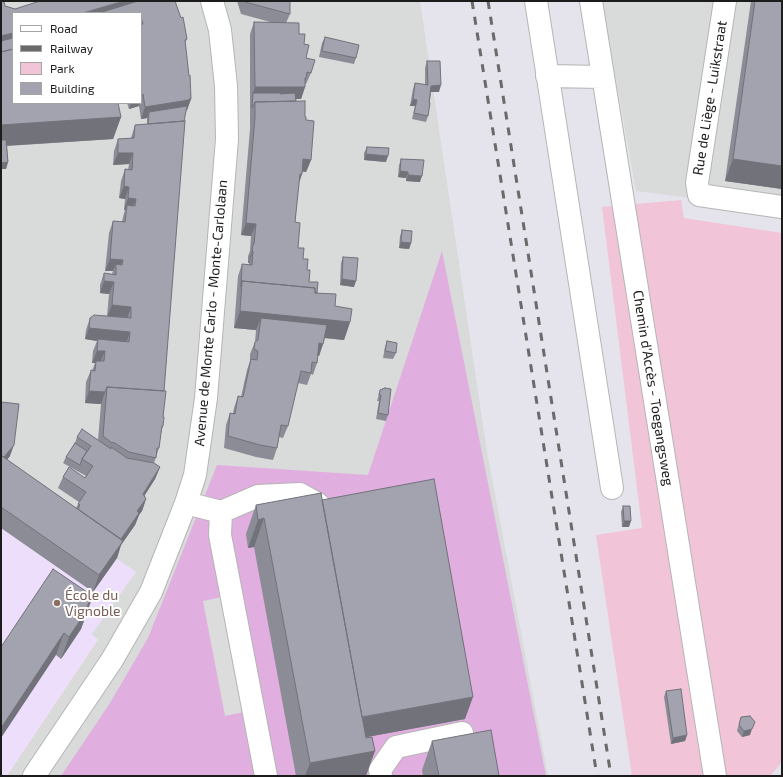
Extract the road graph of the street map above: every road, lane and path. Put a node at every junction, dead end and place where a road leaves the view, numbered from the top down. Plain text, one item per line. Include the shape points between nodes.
1 (212, 1) edge
2 (536, 1) edge
3 (591, 1) edge
4 (725, 1) edge
5 (547, 76) junction
6 (603, 77) junction
7 (782, 207) edge
8 (612, 488) dead end
9 (186, 503) junction
10 (221, 512) junction
11 (335, 525) edge
12 (462, 733) dead end
13 (34, 776) edge
14 (266, 776) edge
15 (381, 776) edge
16 (715, 776) edge

1 - 9 street, Avenue de Monte Carlo - Monte-Carlolaan via 222,46 227,140 206,398 194,475
2 - 5 street
3 - 6 street, Chemin d'Accès - Toegangsweg
4 - 7 street, Rue de Liège - Luikstraat via 697,182 699,195
5 - 6 street
5 - 8 street
6 - 16 street, Chemin d'Accès - Toegangsweg
9 - 10 street
9 - 13 street, Avenue de Monte Carlo - Monte-Carlolaan via 152,592 112,660
10 - 11 street via 258,496 300,494 318,504
10 - 14 street via 220,535
12 - 15 street via 396,746 380,770

